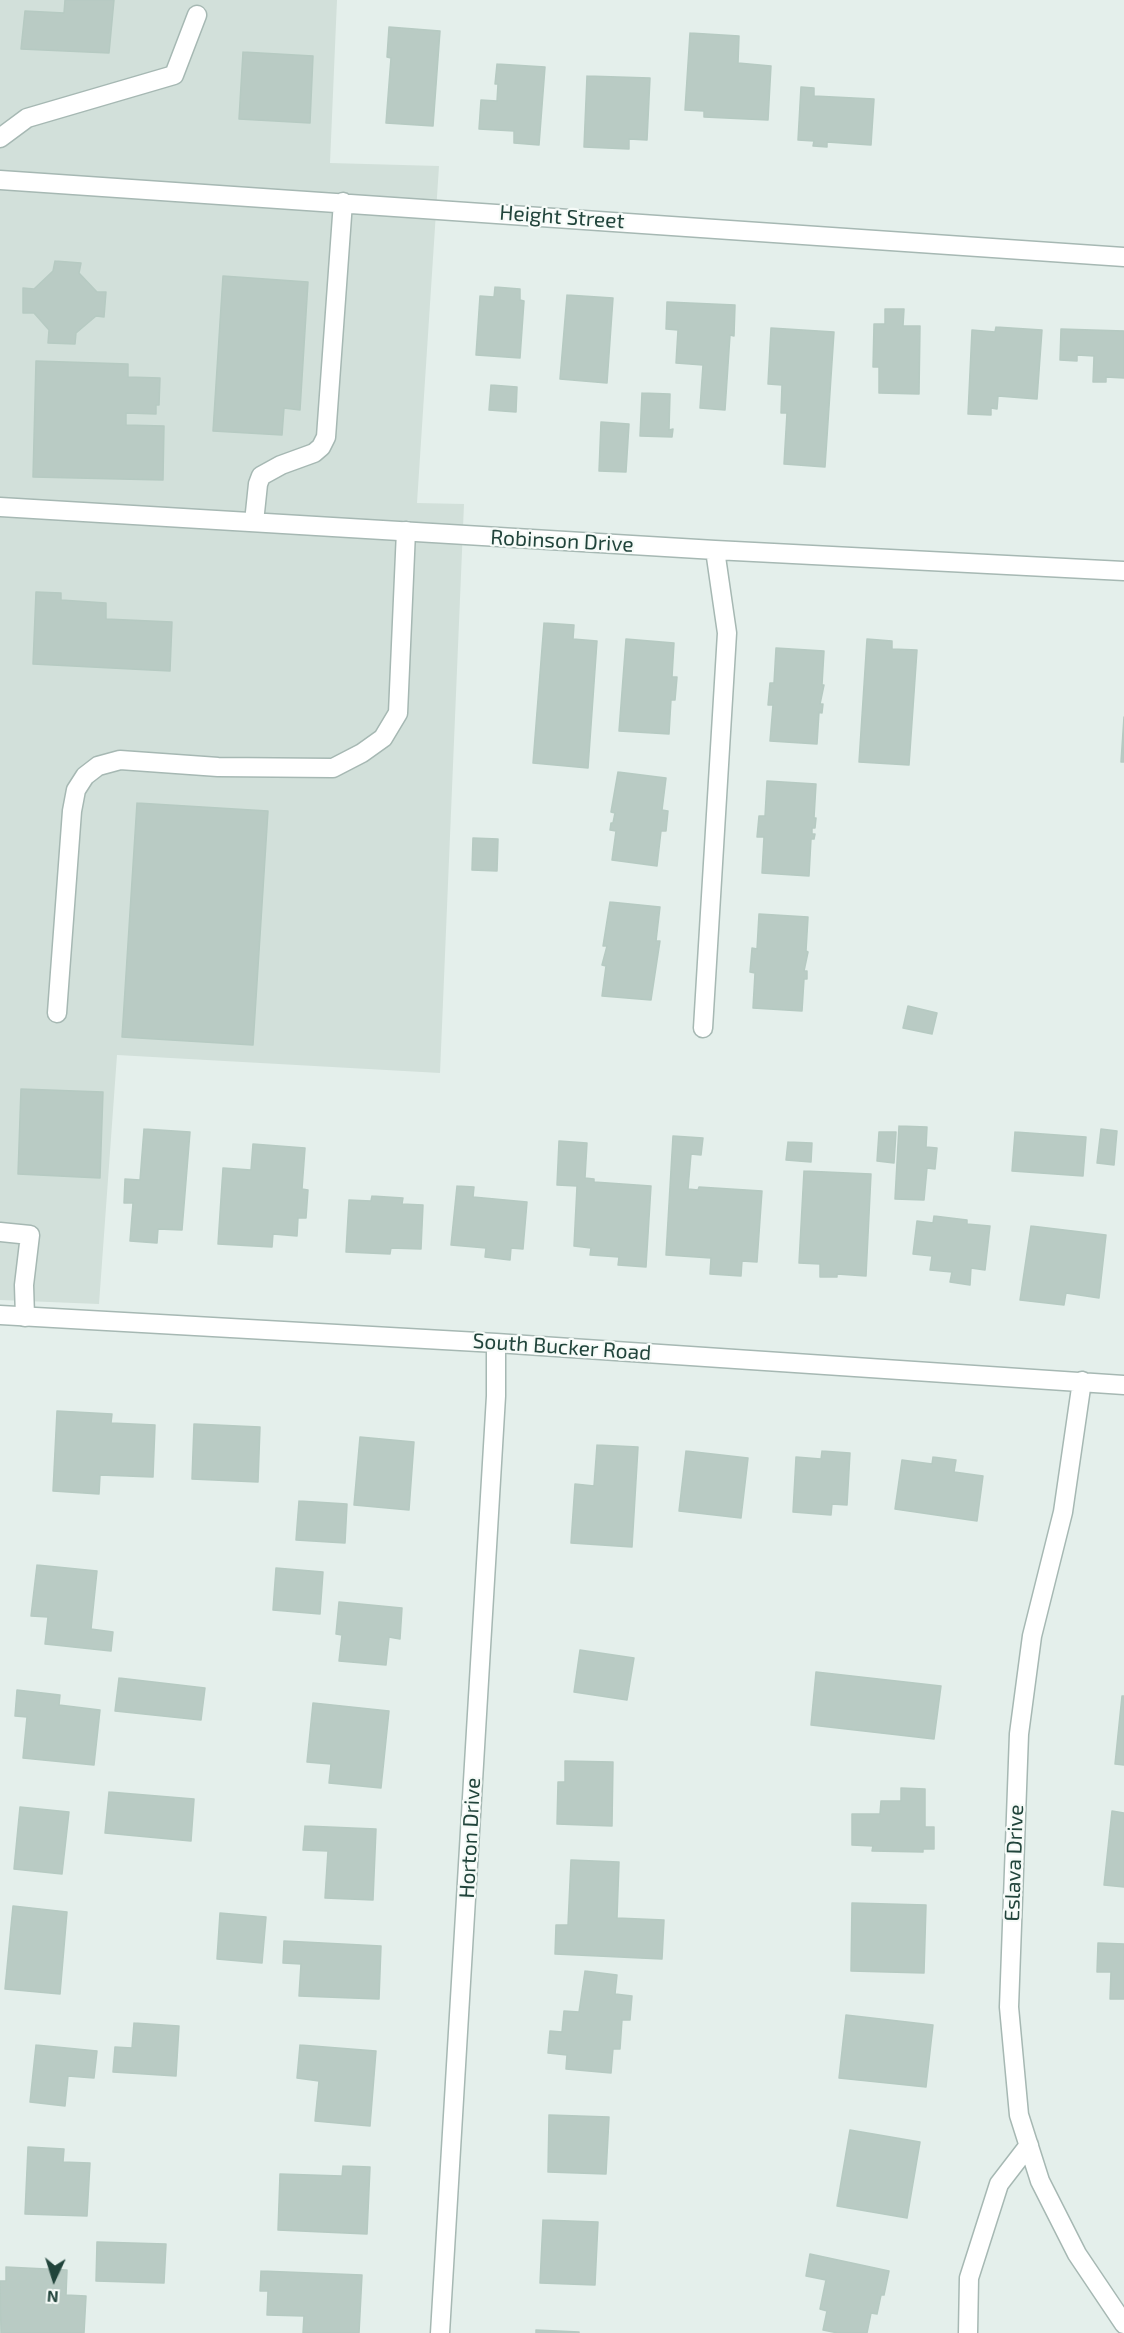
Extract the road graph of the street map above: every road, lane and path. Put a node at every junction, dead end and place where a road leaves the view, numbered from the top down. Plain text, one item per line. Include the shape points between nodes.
1 (197, 15) dead end
2 (0, 138) edge
3 (0, 180) edge
4 (343, 202) junction
5 (1124, 257) edge
6 (0, 507) edge
7 (254, 522) junction
8 (405, 531) junction
9 (714, 550) junction
10 (1124, 572) edge
11 (57, 1013) dead end
12 (703, 1028) dead end
13 (0, 1232) edge
14 (0, 1315) edge
15 (25, 1317) junction
16 (496, 1343) junction
17 (1082, 1380) junction
18 (1124, 1385) edge
19 (1029, 2145) junction
20 (1124, 2324) edge
21 (440, 2333) edge
22 (968, 2333) edge

1 - 2 street via 174,75 27,117
3 - 4 street, Height Street
4 - 5 street, Height Street
4 - 7 street via 326,437 314,453 261,476
6 - 7 street, Robinson Drive
7 - 8 street, Robinson Drive
8 - 9 street, Robinson Drive
8 - 11 street via 398,713 383,738 333,768 120,760 98,766 85,776 76,790 72,811
9 - 10 street, Robinson Drive
9 - 12 street via 727,633
13 - 15 street via 30,1235
14 - 15 street, South Bucker Road
15 - 16 street, South Bucker Road
16 - 17 street, South Bucker Road
16 - 21 street, Horton Drive via 495,1419
17 - 18 street, South Bucker Road
17 - 19 street, Eslava Drive via 1063,1512 1032,1636 1019,1734 1009,2007 1019,2115
19 - 20 street, Eslava Drive via 1040,2181 1077,2254
19 - 22 street via 999,2184 969,2278

